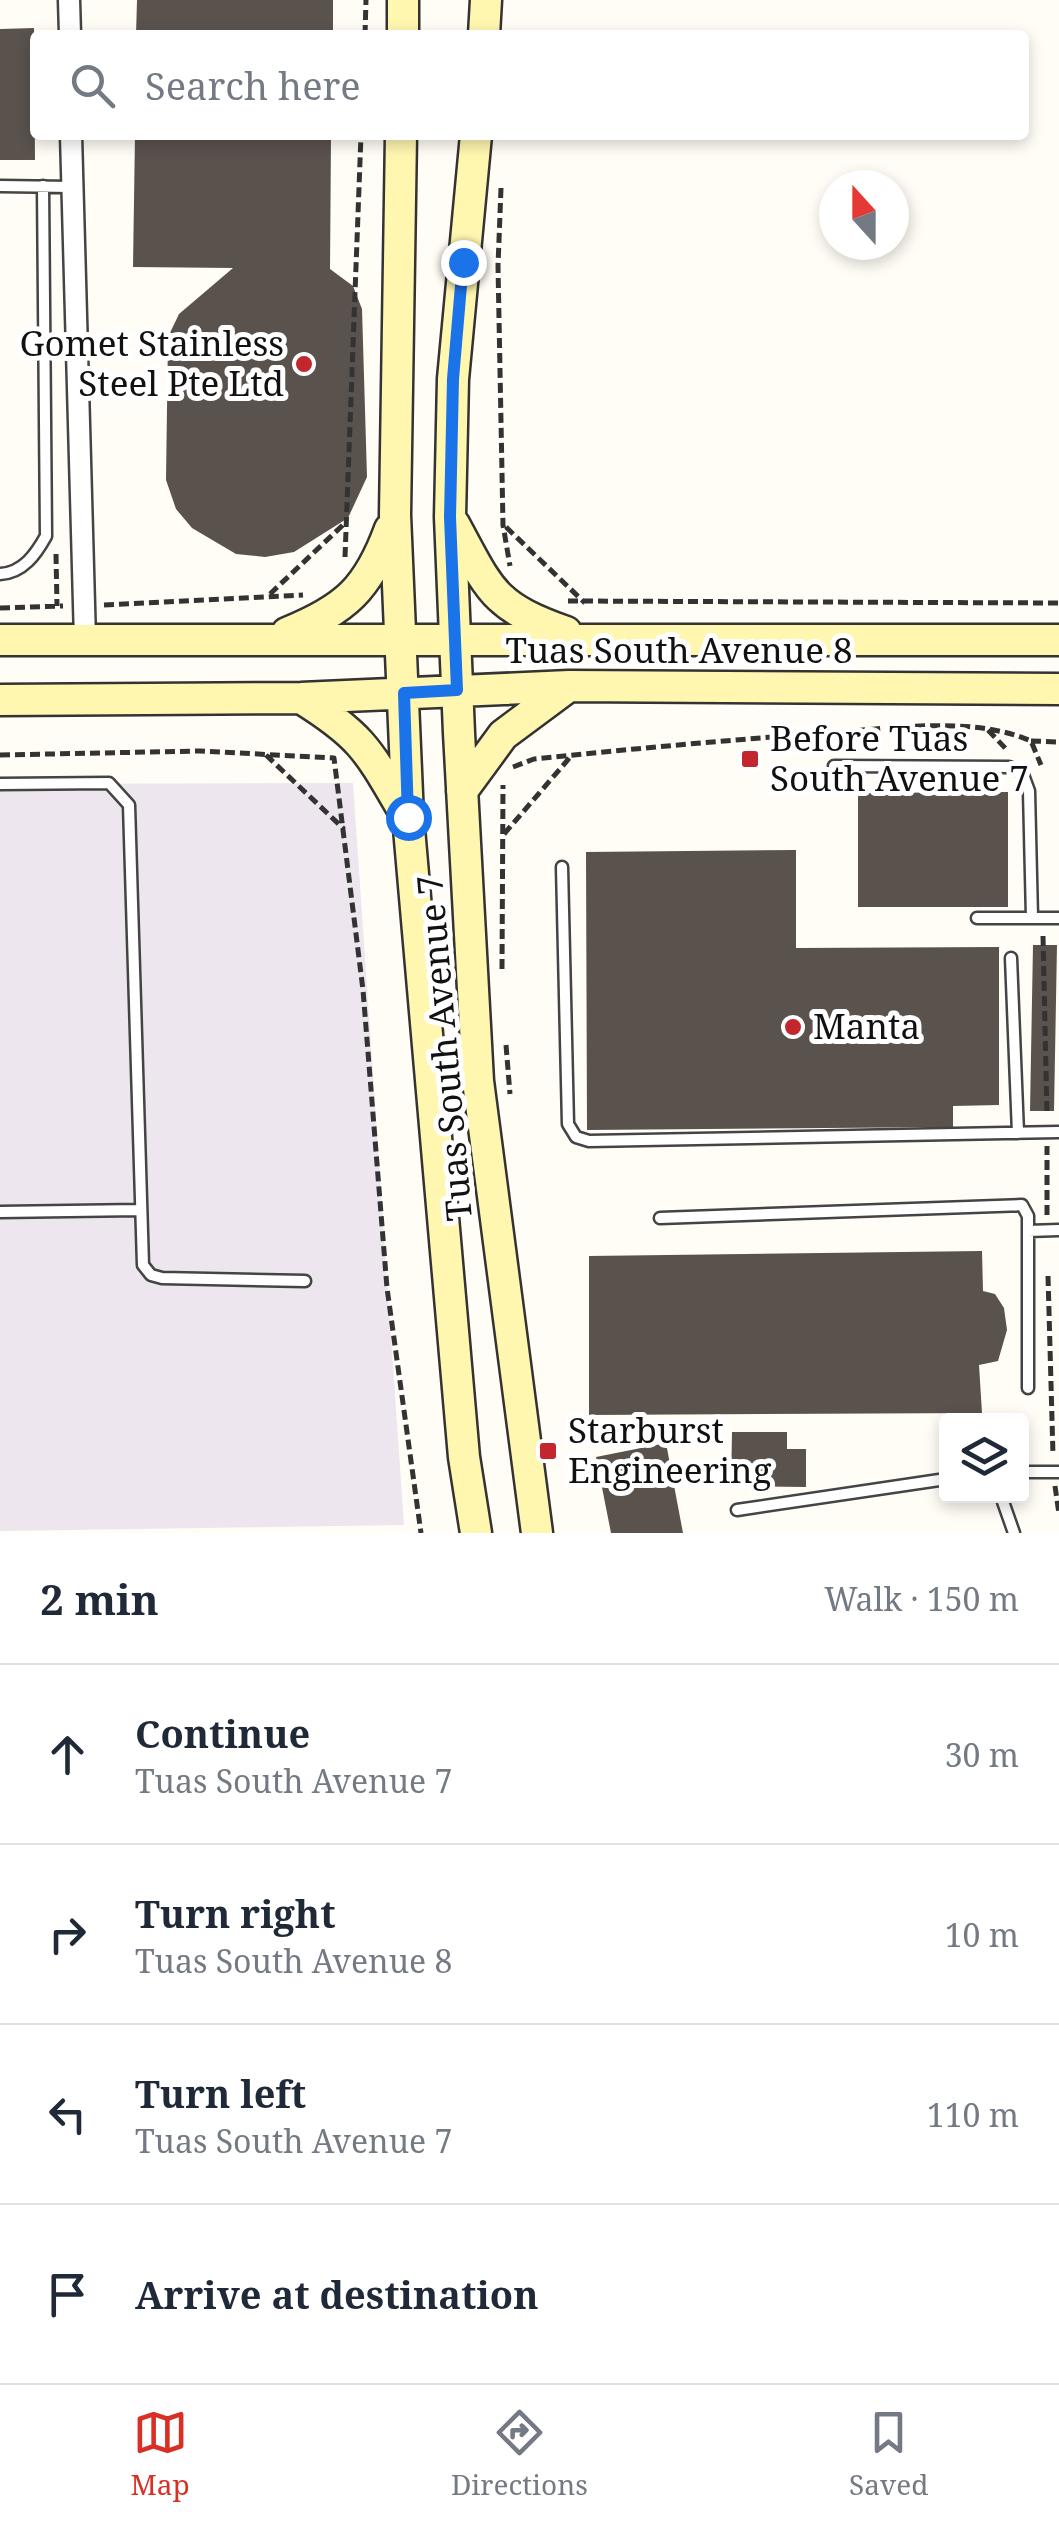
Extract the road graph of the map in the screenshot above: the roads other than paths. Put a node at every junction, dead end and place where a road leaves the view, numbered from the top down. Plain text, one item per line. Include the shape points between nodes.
1 (69, 0) edge
2 (403, 0) edge
3 (486, 0) edge
4 (70, 30) edge
5 (402, 30) edge
6 (484, 30) edge
7 (71, 140) edge
8 (401, 140) edge
9 (476, 140) edge
10 (0, 186) edge
11 (43, 186) junction
12 (72, 186) junction
13 (395, 515) junction
14 (450, 517) junction
15 (0, 574) edge
16 (456, 639) junction
17 (0, 640) edge
18 (85, 640) junction
19 (270, 640) junction
20 (402, 640) junction
21 (1059, 640) edge
22 (590, 641) junction
23 (569, 686) junction
24 (1059, 689) edge
25 (457, 690) junction
26 (404, 693) junction
27 (301, 698) junction
28 (0, 700) edge
29 (834, 766) dead end
30 (0, 784) edge
31 (462, 791) junction
32 (408, 817) junction
33 (562, 867) dead end
34 (976, 918) dead end
35 (1038, 918) junction
36 (1059, 918) edge
37 (1011, 958) dead end
38 (1053, 1132) edge
39 (1018, 1133) junction
40 (138, 1210) junction
41 (0, 1212) edge
42 (660, 1218) dead end
43 (1053, 1230) edge
44 (1028, 1231) junction
45 (305, 1282) dead end
46 (1028, 1388) dead end
47 (1029, 1472) edge
48 (1056, 1472) edge
49 (939, 1481) edge
50 (1004, 1503) edge
51 (738, 1510) dead end
52 (476, 1533) edge
53 (537, 1533) edge
54 (1014, 1533) edge

1 - 4 street
2 - 5 street
3 - 6 street
7 - 12 street
8 - 13 street, Tuas South Avenue 7
9 - 14 street, Tuas South Avenue 7 via 453,379
10 - 11 lane
11 - 12 lane
11 - 15 lane via 46,536 34,557
12 - 18 street
13 - 19 street via 374,571 353,596 328,616
13 - 20 street, Tuas South Avenue 7
14 - 16 street, Tuas South Avenue 7
14 - 22 street via 500,602
16 - 20 street, Tuas South Avenue 8
16 - 22 street, Tuas South Avenue 8
16 - 25 street, Tuas South Avenue 7
17 - 18 street, Tuas South Avenue 8
18 - 19 street, Tuas South Avenue 8
19 - 20 street, Tuas South Avenue 8
20 - 26 street, Tuas South Avenue 7
21 - 22 street, Tuas South Avenue 8
23 - 24 street, Tuas South Avenue 8
23 - 25 street, Tuas South Avenue 8
23 - 31 street via 503,735
25 - 26 street, Tuas South Avenue 8
25 - 31 street, Tuas South Avenue 7
26 - 27 street, Tuas South Avenue 8
26 - 32 street, Tuas South Avenue 7
27 - 28 street, Tuas South Avenue 8
27 - 32 street via 364,744
29 - 35 lane via 1022,772
30 - 40 lane via 109,784 129,804
31 - 53 street, Tuas South Avenue 7 via 478,1081
32 - 52 street, Tuas South Avenue 7
33 - 39 lane via 568,1124 576,1138
34 - 35 lane
35 - 36 lane
37 - 39 lane
38 - 39 lane
40 - 41 lane
40 - 45 lane via 139,1251 150,1275
42 - 44 lane via 1016,1204 1027,1210
43 - 44 lane
44 - 46 lane
47 - 48 lane
49 - 51 lane
50 - 54 lane

